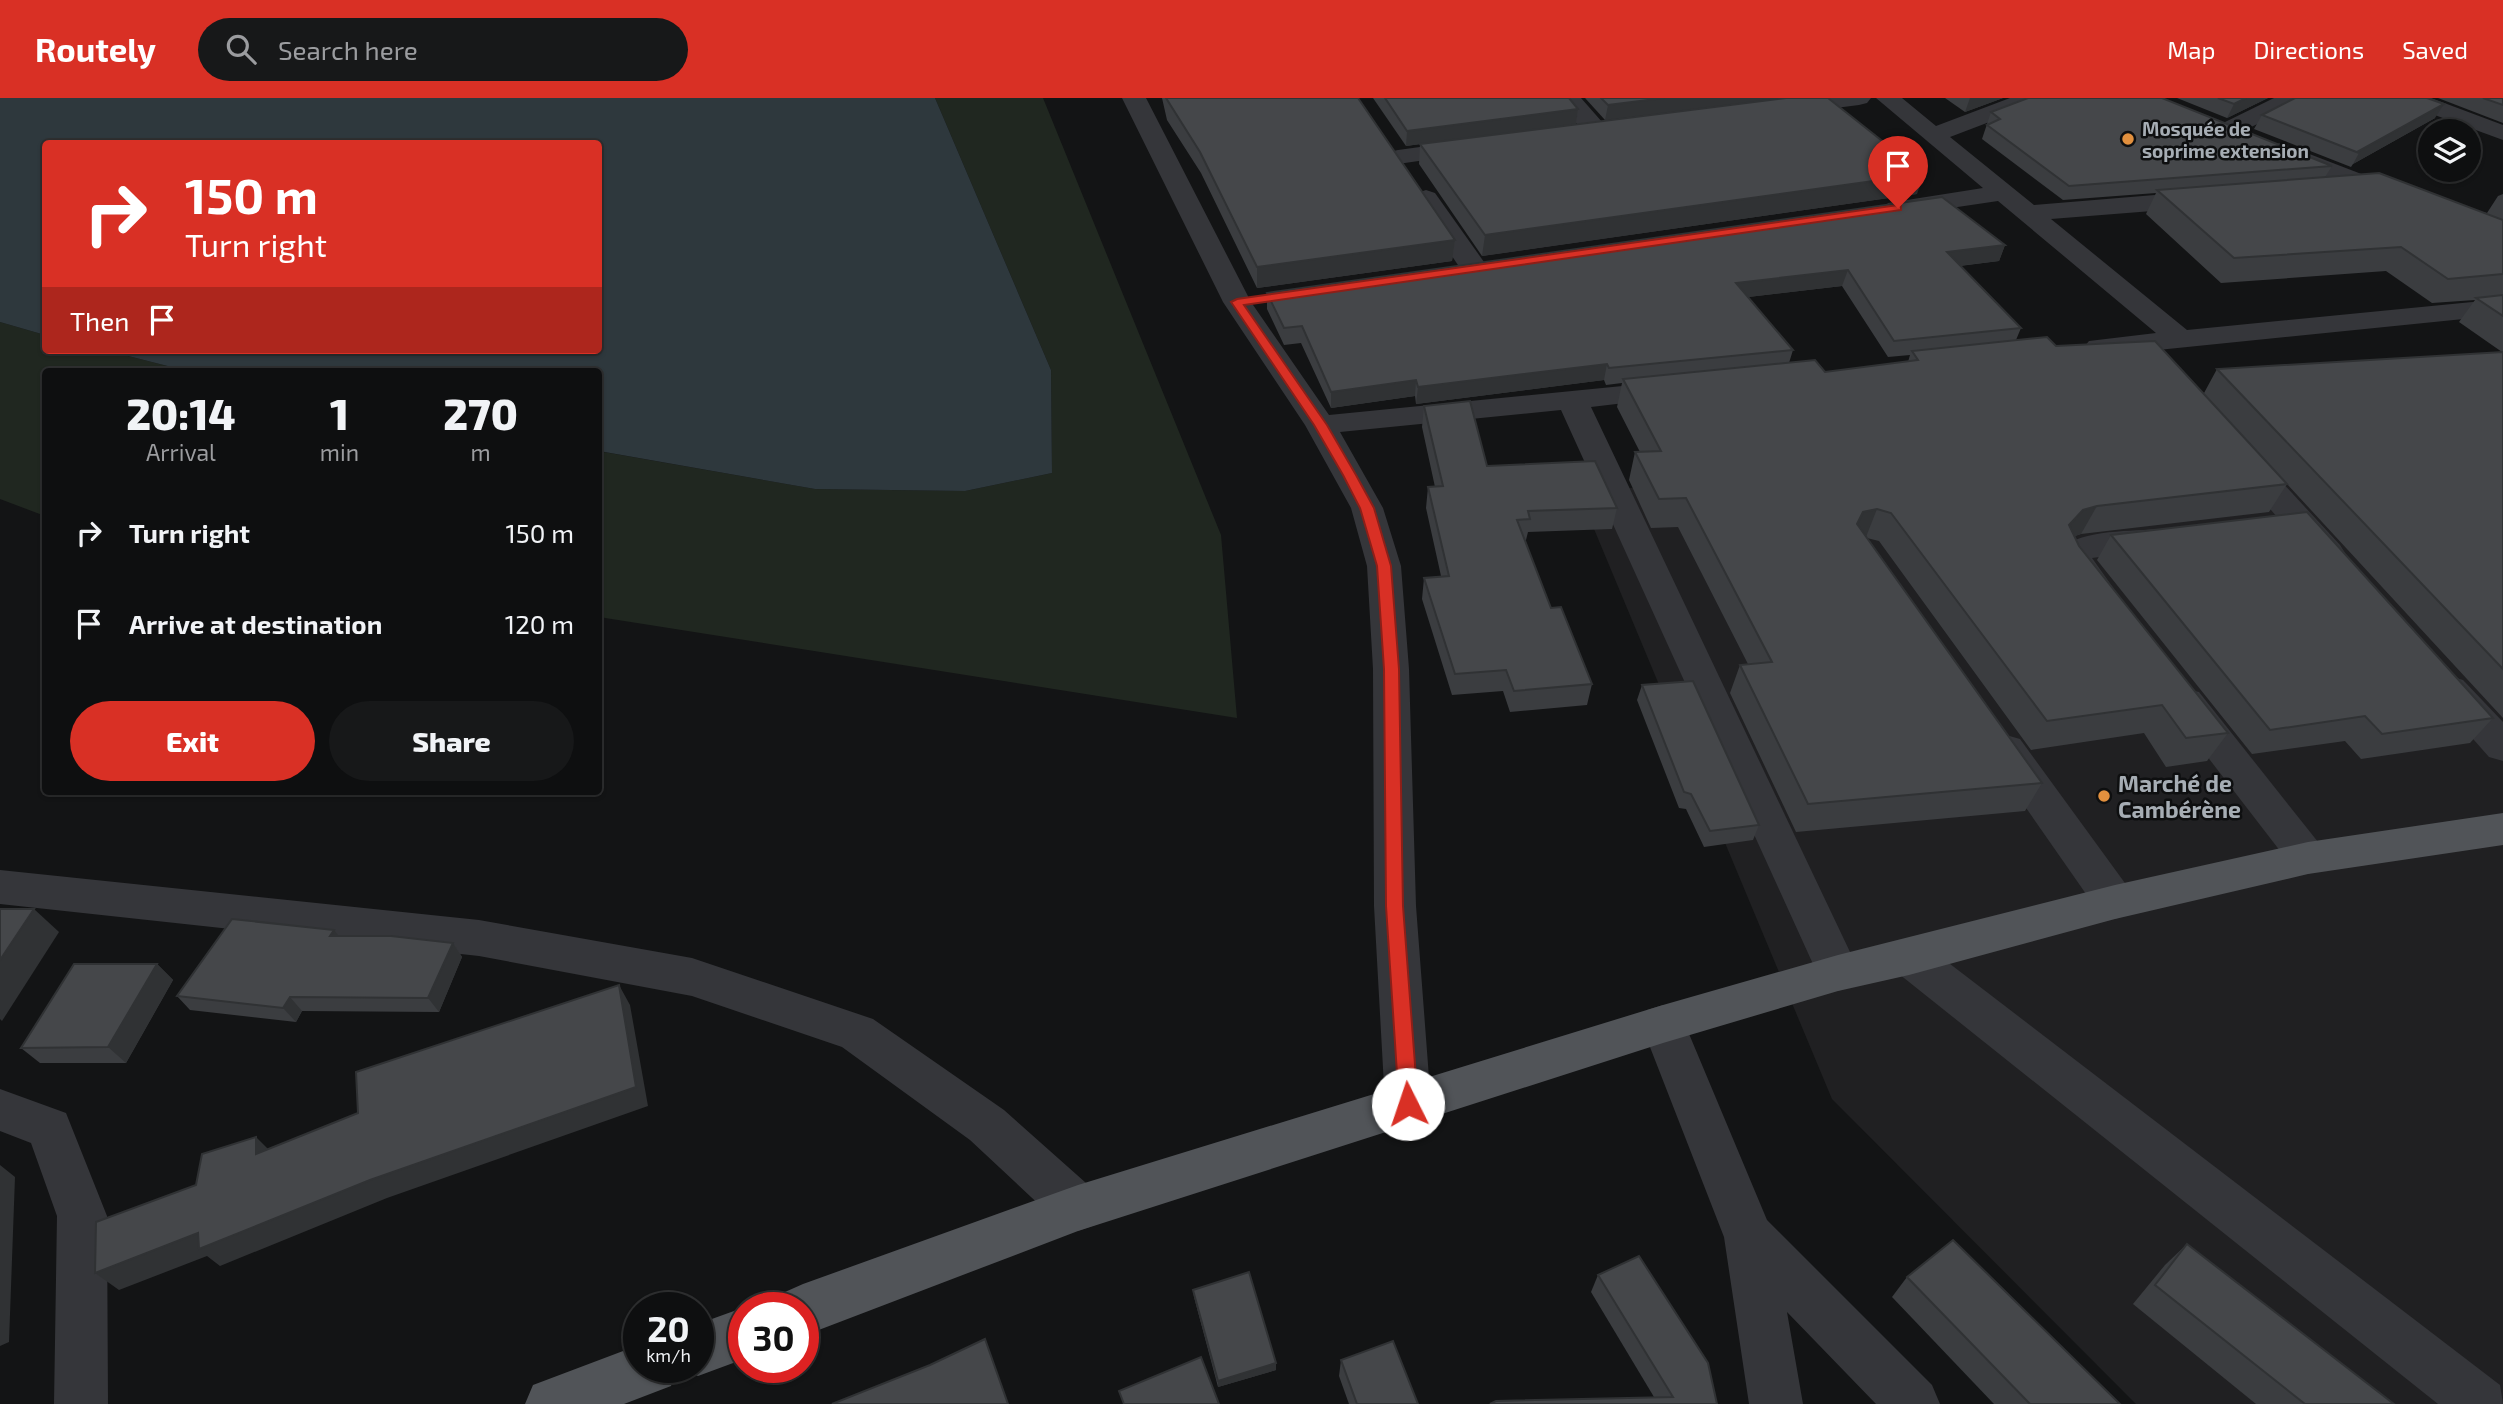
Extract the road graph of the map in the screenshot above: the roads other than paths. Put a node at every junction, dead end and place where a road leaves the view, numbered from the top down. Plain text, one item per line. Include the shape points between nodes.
1 (1134, 98) edge
2 (1568, 98) edge
3 (1859, 98) edge
4 (1888, 98) edge
5 (2031, 98) edge
6 (2292, 98) edge
7 (2410, 98) edge
8 (1763, 110) edge
9 (1626, 128) edge
10 (1598, 131) junction
11 (2503, 133) edge
12 (1572, 135) edge
13 (1933, 135) junction
14 (1491, 145) edge
15 (2372, 186) junction
16 (2317, 190) edge
17 (2004, 193) junction
18 (2221, 198) edge
19 (2420, 206) edge
20 (1868, 212) edge
21 (2028, 213) junction
22 (1501, 264) edge
23 (2503, 307) edge
24 (2180, 338) junction
25 (2137, 343) junction
26 (2068, 350) edge
27 (2164, 373) edge
28 (1696, 387) edge
29 (1572, 400) junction
30 (1320, 425) junction
31 (2218, 433) edge
32 (2300, 523) junction
33 (2259, 527) edge
34 (2191, 536) edge
35 (2346, 573) edge
36 (2121, 620) edge
37 (2429, 665) edge
38 (2164, 674) edge
39 (1986, 721) edge
40 (2503, 747) edge
41 (2503, 830) edge
42 (2308, 858) junction
43 (0, 887) edge
44 (2115, 902) junction
45 (1909, 957) junction
46 (1838, 973) junction
47 (1663, 1024) junction
48 (1408, 1104) junction
49 (0, 1110) edge
50 (1078, 1208) junction
51 (1749, 1237) junction
52 (819, 1304) edge
53 (623, 1378) edge
54 (81, 1404) edge
55 (552, 1404) edge
56 (1776, 1404) edge
57 (1913, 1404) edge
58 (2481, 1404) edge

1 - 30 street
2 - 10 street
3 - 8 street
4 - 13 street
5 - 13 street
6 - 15 street via 2218,125
7 - 11 street
9 - 10 street
10 - 12 street
13 - 17 street
14 - 22 street via 1391,147 1461,270
15 - 16 street
15 - 19 street
17 - 20 street
17 - 21 street
18 - 21 street
21 - 24 street
23 - 24 street
24 - 25 street
25 - 26 street
25 - 27 street
28 - 29 street
29 - 30 street
29 - 46 street
30 - 48 street via 1367,508 1384,566 1391,669 1395,906
31 - 32 street
32 - 33 street
32 - 35 street
34 - 36 street via 2082,548 2074,554
37 - 40 street
38 - 42 street
39 - 44 street
41 - 42 main road
42 - 44 main road
43 - 50 street via 479,938 692,977 857,1033 987,1125
44 - 45 main road
45 - 46 main road
45 - 58 street
46 - 47 main road
47 - 48 main road
47 - 51 street
48 - 50 main road
49 - 54 street via 49,1128 82,1216
50 - 52 main road
51 - 56 street
51 - 57 street
53 - 55 main road

